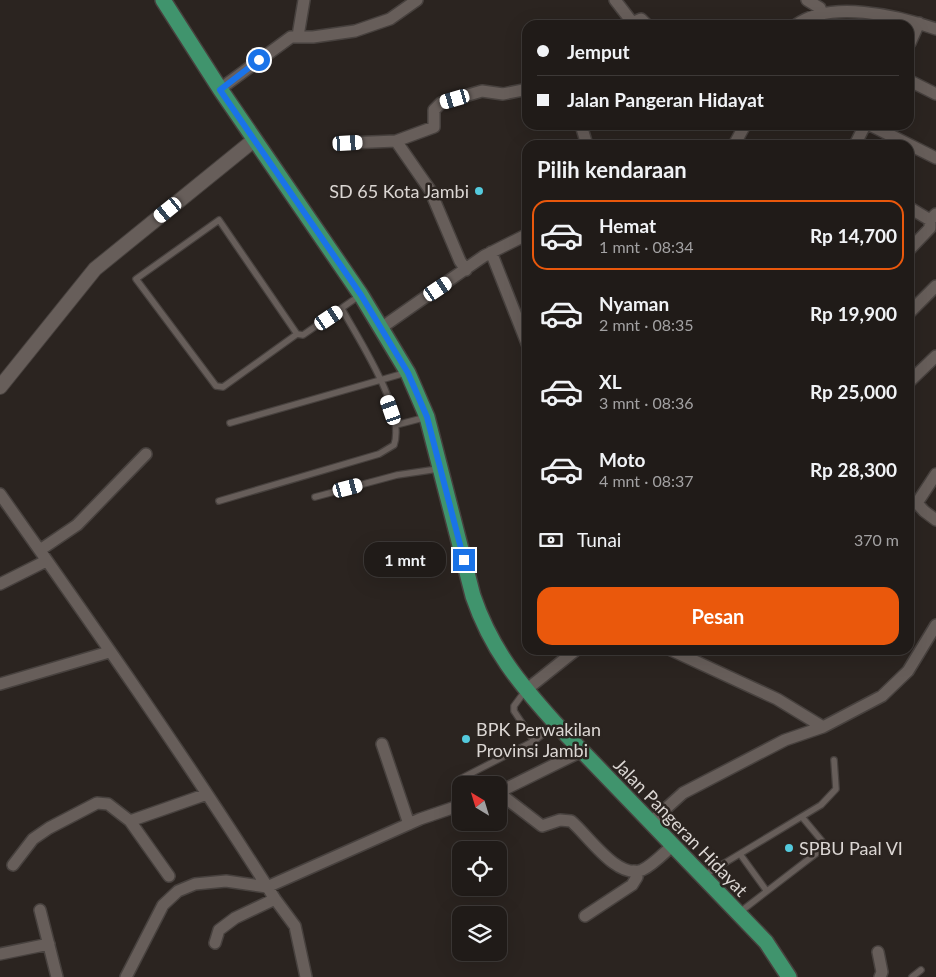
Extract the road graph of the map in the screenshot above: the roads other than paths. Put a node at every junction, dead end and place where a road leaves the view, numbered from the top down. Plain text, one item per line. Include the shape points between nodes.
1 (163, 0) edge
2 (304, 0) edge
3 (416, 0) edge
4 (616, 0) edge
5 (807, 0) edge
6 (820, 8) junction
7 (628, 20) edge
8 (800, 20) edge
9 (910, 20) edge
10 (914, 21) edge
11 (920, 23) junction
12 (936, 29) edge
13 (914, 35) edge
14 (298, 36) junction
15 (914, 83) edge
16 (220, 90) junction
17 (522, 90) edge
18 (936, 94) edge
19 (880, 130) edge
20 (254, 140) junction
21 (900, 140) edge
22 (396, 142) junction
23 (348, 143) dead end
24 (914, 147) edge
25 (936, 158) edge
26 (914, 210) edge
27 (933, 217) edge
28 (522, 237) edge
29 (914, 245) edge
30 (491, 252) junction
31 (466, 270) junction
32 (936, 286) edge
33 (361, 295) junction
34 (914, 308) edge
35 (342, 309) junction
36 (381, 328) junction
37 (522, 331) edge
38 (297, 334) junction
39 (936, 356) edge
40 (408, 373) junction
41 (914, 376) edge
42 (381, 380) junction
43 (0, 386) edge
44 (427, 417) junction
45 (230, 423) dead end
46 (396, 425) junction
47 (146, 454) dead end
48 (440, 469) junction
49 (936, 474) edge
50 (0, 494) edge
51 (315, 497) dead end
52 (219, 501) dead end
53 (936, 520) edge
54 (40, 550) junction
55 (46, 561) junction
56 (0, 584) edge
57 (936, 625) edge
58 (109, 652) junction
59 (570, 655) edge
60 (681, 655) edge
61 (0, 684) edge
62 (526, 690) junction
63 (556, 724) junction
64 (823, 727) junction
65 (534, 741) junction
66 (382, 744) dead end
67 (582, 751) junction
68 (834, 760) dead end
69 (466, 776) edge
70 (508, 788) edge
71 (207, 794) junction
72 (508, 799) edge
73 (452, 808) edge
74 (802, 817) junction
75 (130, 821) junction
76 (651, 822) junction
77 (409, 824) junction
78 (673, 845) junction
79 (740, 854) junction
80 (13, 866) dead end
81 (634, 871) junction
82 (169, 876) dead end
83 (703, 876) junction
84 (267, 887) junction
85 (766, 890) junction
86 (275, 899) junction
87 (40, 910) dead end
88 (738, 913) junction
89 (585, 916) dead end
90 (215, 942) dead end
91 (49, 944) junction
92 (878, 952) dead end
93 (0, 954) edge
94 (921, 970) dead end
95 (57, 977) edge
96 (126, 977) edge
97 (306, 977) edge
98 (789, 977) edge
99 (880, 977) edge
100 (912, 977) edge

1 - 16 highway, Jalan Pangeran Hidayat
2 - 14 street
3 - 14 street via 390,19 355,31
4 - 7 street
5 - 6 street
6 - 8 street
6 - 9 street via 848,6
10 - 11 street
11 - 12 street
11 - 13 street
14 - 16 street via 285,40
15 - 18 street
16 - 20 highway, Jalan Pangeran Hidayat
17 - 22 street via 503,94 482,91 441,103 434,110 434,127
19 - 21 street
20 - 33 highway, Jalan Pangeran Hidayat
20 - 43 street via 95,269
22 - 23 street
22 - 31 street via 430,190
24 - 25 street
26 - 27 street
27 - 29 street via 930,228
28 - 30 street
30 - 31 street
30 - 37 street
31 - 36 street
32 - 34 street
33 - 35 lane
33 - 36 highway, Jalan Pangeran Hidayat
35 - 38 lane via 303,335
35 - 42 lane
36 - 40 highway, Jalan Pangeran Hidayat
38 - 38 lane via 219,220 136,279 216,386 223,387 232,382
39 - 41 street
40 - 42 lane
40 - 44 highway, Jalan Pangeran Hidayat
42 - 45 lane
42 - 46 lane
44 - 46 lane
44 - 48 highway, Jalan Pangeran Hidayat
46 - 52 lane via 394,445 379,454
47 - 54 street via 77,525
48 - 51 lane via 396,475
48 - 62 highway, Jalan Pangeran Hidayat via 482,624 494,647
49 - 53 street via 918,503
50 - 54 street
54 - 55 street
55 - 56 street
55 - 58 street
57 - 64 street via 908,671 882,696
58 - 61 street
58 - 71 street
59 - 62 street
60 - 64 street via 777,699
62 - 63 highway, Jalan Pangeran Hidayat
62 - 65 lane via 514,711
63 - 65 lane
63 - 67 highway, Jalan Pangeran Hidayat
64 - 76 street via 785,740 683,793
65 - 69 lane
66 - 77 street
67 - 70 street
67 - 76 highway, Jalan Pangeran Hidayat
68 - 74 lane via 836,789 821,805
71 - 75 street
71 - 84 street
72 - 81 street via 542,826 560,820 571,821 607,859
73 - 77 street
74 - 79 lane
74 - 85 lane via 822,841 821,848
75 - 80 street via 108,804 97,803 33,839
75 - 82 street
76 - 78 highway, Jalan Pangeran Hidayat
77 - 84 street
78 - 81 street via 643,870
78 - 83 highway, Jalan Pangeran Hidayat
79 - 83 lane
79 - 85 lane
81 - 89 street via 637,877 632,885
83 - 88 highway, Jalan Pangeran Hidayat
84 - 86 street
84 - 96 street via 226,881 195,884 178,891 164,905
85 - 88 lane
86 - 90 street via 235,918 219,930
86 - 97 street via 295,926
87 - 91 street
88 - 98 highway, Jalan Pangeran Hidayat via 766,942
91 - 93 street
91 - 95 street
92 - 99 street
94 - 100 lane

